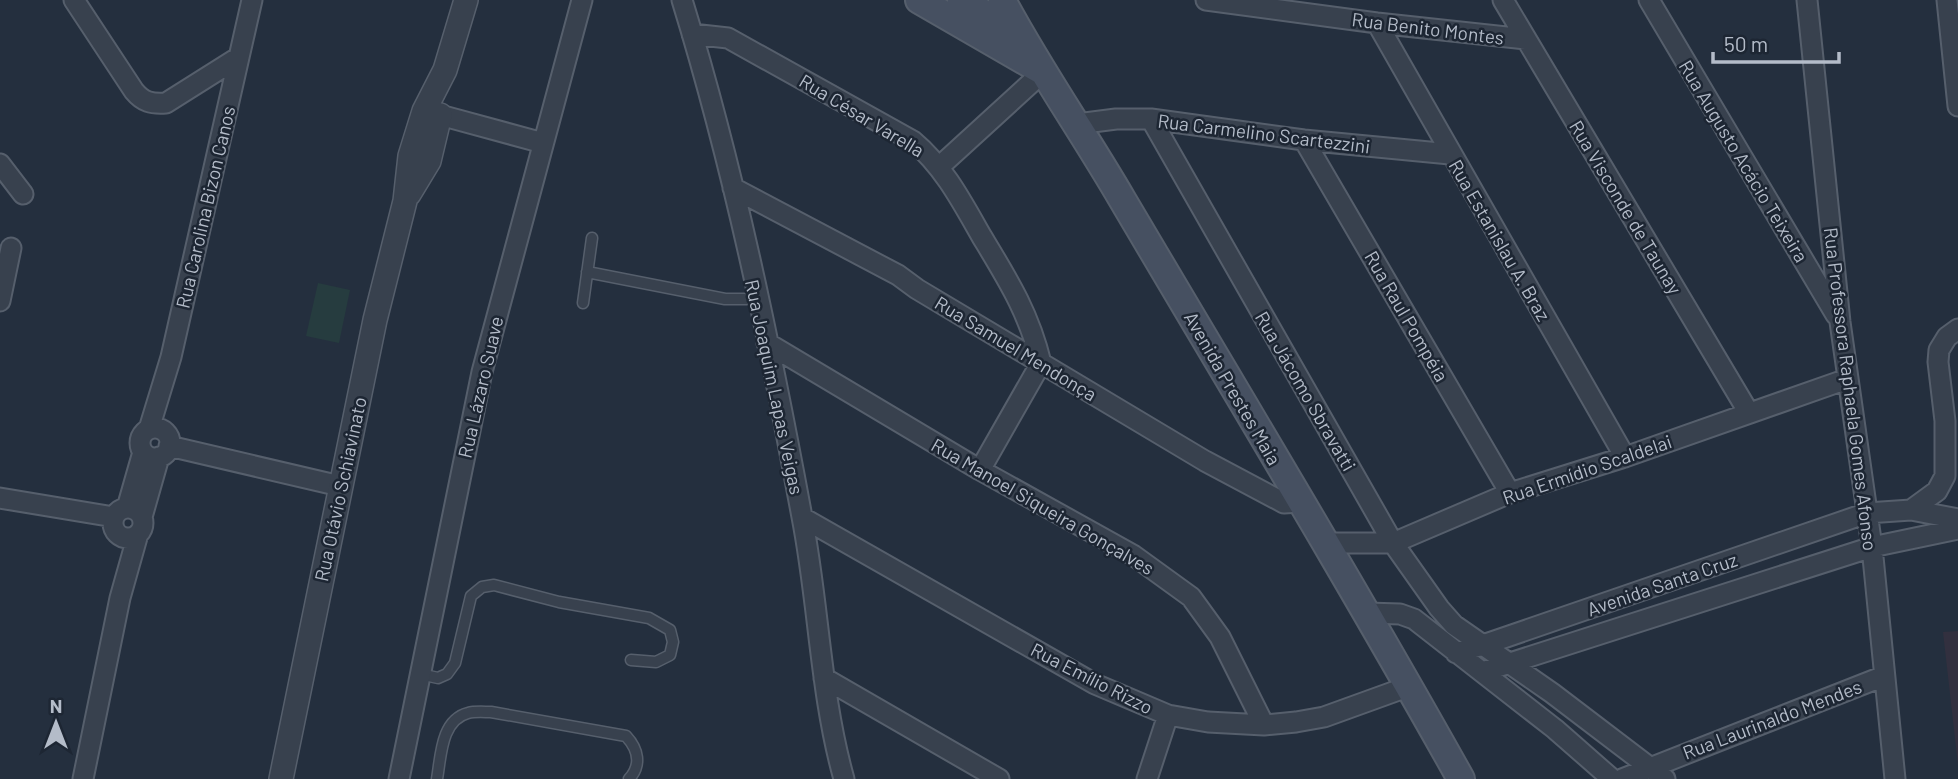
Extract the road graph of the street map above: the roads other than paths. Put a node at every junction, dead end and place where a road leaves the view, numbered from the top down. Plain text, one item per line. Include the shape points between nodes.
1 (252, 0) edge
2 (466, 0) edge
3 (582, 0) edge
4 (682, 0) edge
5 (919, 0) edge
6 (961, 0) edge
7 (1002, 0) edge
8 (1206, 0) edge
9 (1503, 0) edge
10 (1649, 0) edge
11 (1807, 0) edge
12 (1947, 0) edge
13 (82, 3) edge
14 (1377, 23) junction
15 (692, 34) junction
16 (1021, 35) junction
17 (1525, 39) junction
18 (239, 57) junction
19 (1043, 72) junction
20 (1957, 93) edge
21 (432, 113) junction
22 (1151, 119) junction
23 (1077, 124) junction
24 (1304, 139) junction
25 (543, 143) junction
26 (1450, 154) junction
27 (0, 164) edge
28 (939, 167) junction
29 (733, 188) junction
30 (23, 194) dead end
31 (592, 238) dead end
32 (11, 248) dead end
33 (587, 272) junction
34 (757, 299) junction
35 (0, 300) edge
36 (583, 303) dead end
37 (1840, 322) junction
38 (1958, 329) edge
39 (767, 343) junction
40 (1041, 363) junction
41 (1847, 379) junction
42 (1749, 413) junction
43 (157, 444) junction
44 (1625, 457) junction
45 (980, 470) junction
46 (340, 486) junction
47 (1510, 493) junction
48 (0, 498) edge
49 (1300, 502) junction
50 (1911, 510) junction
51 (1867, 513) junction
52 (803, 518) junction
53 (1958, 519) edge
54 (128, 522) junction
55 (1958, 529) edge
56 (1326, 542) junction
57 (1393, 542) junction
58 (1872, 547) junction
59 (1367, 612) junction
60 (1483, 645) junction
61 (1456, 653) junction
62 (631, 660) dead end
63 (1511, 664) junction
64 (1482, 672) junction
65 (420, 674) junction
66 (1884, 676) junction
67 (824, 678) junction
68 (1407, 687) junction
69 (1168, 715) junction
70 (1264, 725) junction
71 (1648, 767) junction
72 (992, 777) edge
73 (83, 779) edge
74 (281, 779) edge
75 (399, 779) edge
76 (437, 779) edge
77 (629, 779) edge
78 (844, 779) edge
79 (1147, 779) edge
80 (1461, 779) edge
81 (1612, 779) edge
82 (1622, 779) edge
83 (1665, 779) edge
84 (1895, 779) edge

1 - 18 street, Rua Carolina Bizon Canos
2 - 21 street, Rua Otávio Schiavinato
3 - 25 street, Rua Lázaro Suave
4 - 15 street, Rua Joaquim Lapas Veigas
5 - 19 main road
6 - 16 main road
7 - 16 main road, Avenida Prestes Maia
8 - 14 street, Rua Benito Montes
9 - 17 street, Rua Visconde de Taunay
10 - 37 street, Rua Augusto Acácio Teixeira
11 - 37 street, Rua Professora Raphaela Gomes Afonso
12 - 20 street
13 - 18 street via 142,100 166,103
14 - 17 street, Rua Benito Montes
14 - 26 street, Rua Estanislau A. Braz
15 - 28 street, Rua César Varella via 728,38 913,141
15 - 29 street, Rua Joaquim Lapas Veigas
16 - 19 main road, Avenida Prestes Maia
17 - 42 street, Rua Visconde de Taunay
18 - 43 street, Rua Carolina Bizon Canos via 171,357
19 - 23 main road, Avenida Prestes Maia
19 - 28 street
21 - 25 street
21 - 46 street, Rua Otávio Schiavinato via 410,156 405,201
22 - 23 street, Rua Carmelino Scartezzini
22 - 24 street, Rua Carmelino Scartezzini
22 - 57 street, Rua Jácomo Sbravatti
23 - 49 main road, Avenida Prestes Maia
24 - 26 street, Rua Carmelino Scartezzini
24 - 47 street, Rua Raul Pompéia
25 - 65 street, Rua Lázaro Suave via 482,372
26 - 44 street, Rua Estanislau A. Braz
27 - 30 street
28 - 40 street, Rua César Varella via 1022,304
29 - 34 street, Rua Joaquim Lapas Veigas
29 - 40 street, Rua Samuel Mendonça via 898,275
31 - 33 lane
32 - 35 street
33 - 34 lane via 725,299
33 - 36 lane
34 - 39 street, Rua Joaquim Lapas Veigas
37 - 41 street, Rua Professora Raphaela Gomes Afonso
38 - 50 street via 1939,350 1945,476 1937,491
39 - 45 street, Rua Manoel Siqueira Gonçalves
39 - 52 street, Rua Joaquim Lapas Veigas
40 - 45 street
40 - 49 street, Rua Samuel Mendonça via 1257,489 1284,503
41 - 42 street, Rua Ermídio Scaldelai
41 - 51 street, Rua Professora Raphaela Gomes Afonso
42 - 44 street, Rua Ermídio Scaldelai
43 - 46 street
43 - 54 street, Rua Carolina Bizon Canos
44 - 47 street, Rua Ermídio Scaldelai
45 - 70 street, Rua Manoel Siqueira Gonçalves via 1133,555 1191,597 1220,636
46 - 74 street, Rua Otávio Schiavinato
47 - 57 street, Rua Ermídio Scaldelai
48 - 54 street
49 - 56 main road, Avenida Prestes Maia
50 - 51 street, Avenida Santa Cruz
50 - 53 street, Avenida Santa Cruz
51 - 58 street, Rua Professora Raphaela Gomes Afonso
51 - 60 street, Avenida Santa Cruz
52 - 67 street, Rua Joaquim Lapas Veigas
52 - 69 street, Rua Emílio Rizzo via 1095,684
54 - 73 street, Rua Carolina Bizon Canos via 120,598
55 - 58 street, Avenida Santa Cruz
56 - 57 street, Rua Ermídio Scaldelai
56 - 59 main road, Avenida Prestes Maia
57 - 60 street, Rua Jácomo Sbravatti via 1439,608
58 - 63 street, Avenida Santa Cruz
58 - 66 street, Rua Professora Raphaela Gomes Afonso
59 - 61 street via 1414,619
59 - 68 main road, Avenida Prestes Maia
60 - 61 street, Avenida Santa Cruz
60 - 63 street, Rua Jácomo Sbravatti
61 - 64 street
62 - 65 lane via 656,662 670,655 670,630 649,618 494,585 471,596 455,663 447,674
63 - 64 street, Avenida Santa Cruz
63 - 71 street, Rua Jácomo Sbravatti
64 - 81 street
65 - 75 street, Rua Lázaro Suave
66 - 71 street, Rua Laurinaldo Mendes
66 - 84 street, Rua Professora Raphaela Gomes Afonso
67 - 72 street
67 - 78 street, Rua Joaquim Lapas Veigas
68 - 70 street, Rua Emílio Rizzo via 1324,717
68 - 80 main road, Avenida Prestes Maia
69 - 70 street, Rua Emílio Rizzo
69 - 79 street
71 - 82 street, Rua Laurinaldo Mendes
71 - 83 street, Rua Jácomo Sbravatti
76 - 77 lane via 445,733 468,713 491,712 626,736 636,747 637,758

